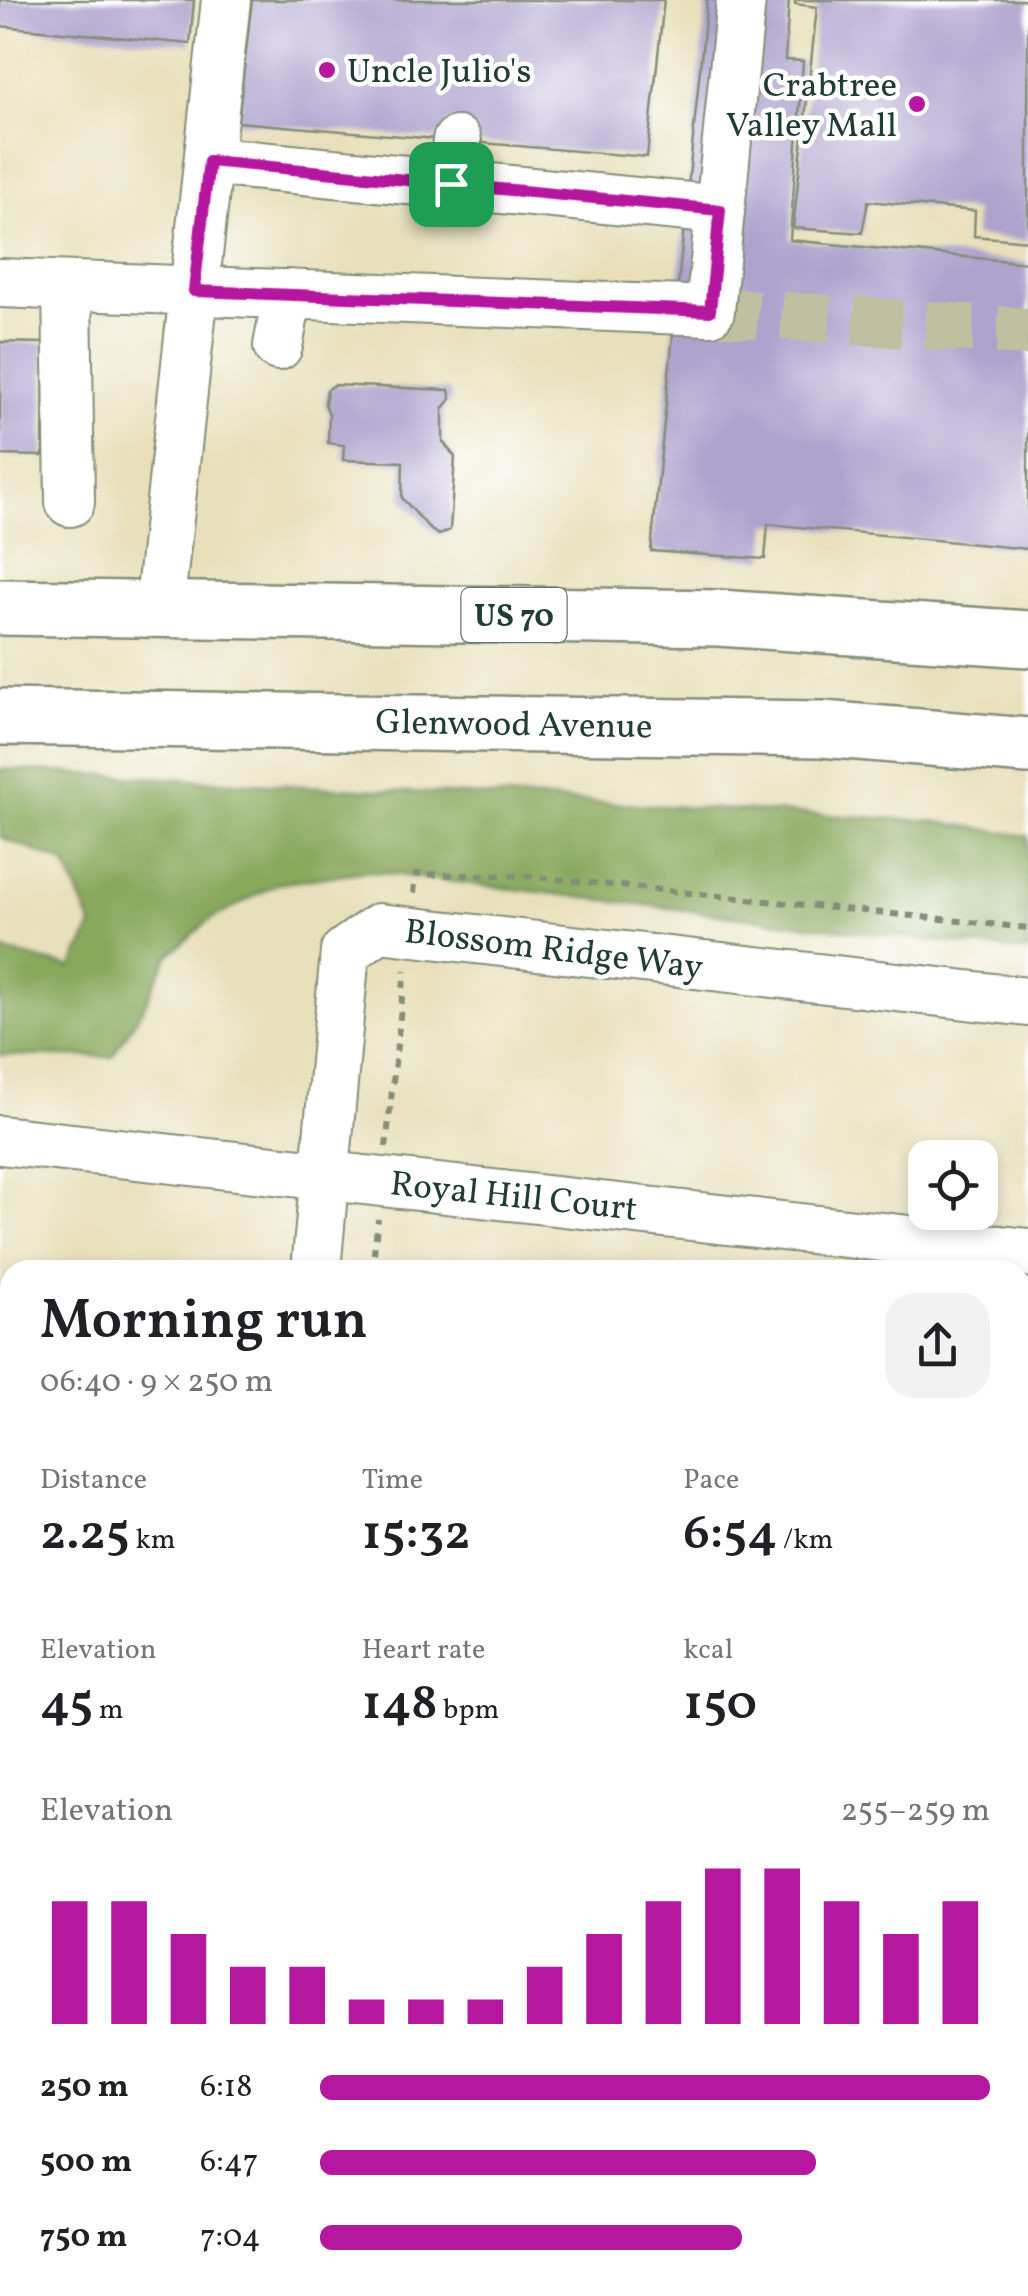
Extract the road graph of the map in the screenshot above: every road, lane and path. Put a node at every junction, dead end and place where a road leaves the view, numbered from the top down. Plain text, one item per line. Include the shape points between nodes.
1 (226, 0) edge
2 (741, 0) edge
3 (209, 161) junction
4 (720, 210) junction
5 (0, 283) edge
6 (67, 286) junction
7 (194, 291) junction
8 (288, 294) junction
9 (278, 346) dead end
10 (70, 502) dead end
11 (0, 607) edge
12 (160, 610) junction
13 (1028, 638) edge
14 (0, 717) edge
15 (1028, 746) edge
16 (413, 900) dead end
17 (1028, 928) edge
18 (406, 966) dead end
19 (1028, 1002) edge
20 (0, 1140) edge
21 (385, 1163) dead end
22 (325, 1174) junction
23 (379, 1213) dead end
24 (1028, 1253) edge
25 (317, 1260) edge
26 (373, 1260) edge

1 - 3 street
2 - 4 street
3 - 4 street via 454,162
3 - 7 street
4 - 8 street via 710,311
5 - 6 street
6 - 7 street
6 - 10 street
7 - 8 street
7 - 12 street
8 - 9 street
11 - 12 main road, US 70
12 - 13 main road, US 70 via 720,618
14 - 15 main road, Glenwood Avenue via 822,728
16 - 17 path via 416,874 526,876
18 - 21 path
19 - 22 street, Blossom Ridge Way via 379,928 345,952
20 - 22 street, Royal Hill Court
22 - 24 street, Royal Hill Court
22 - 25 street, Blossom Ridge Way
23 - 26 path

